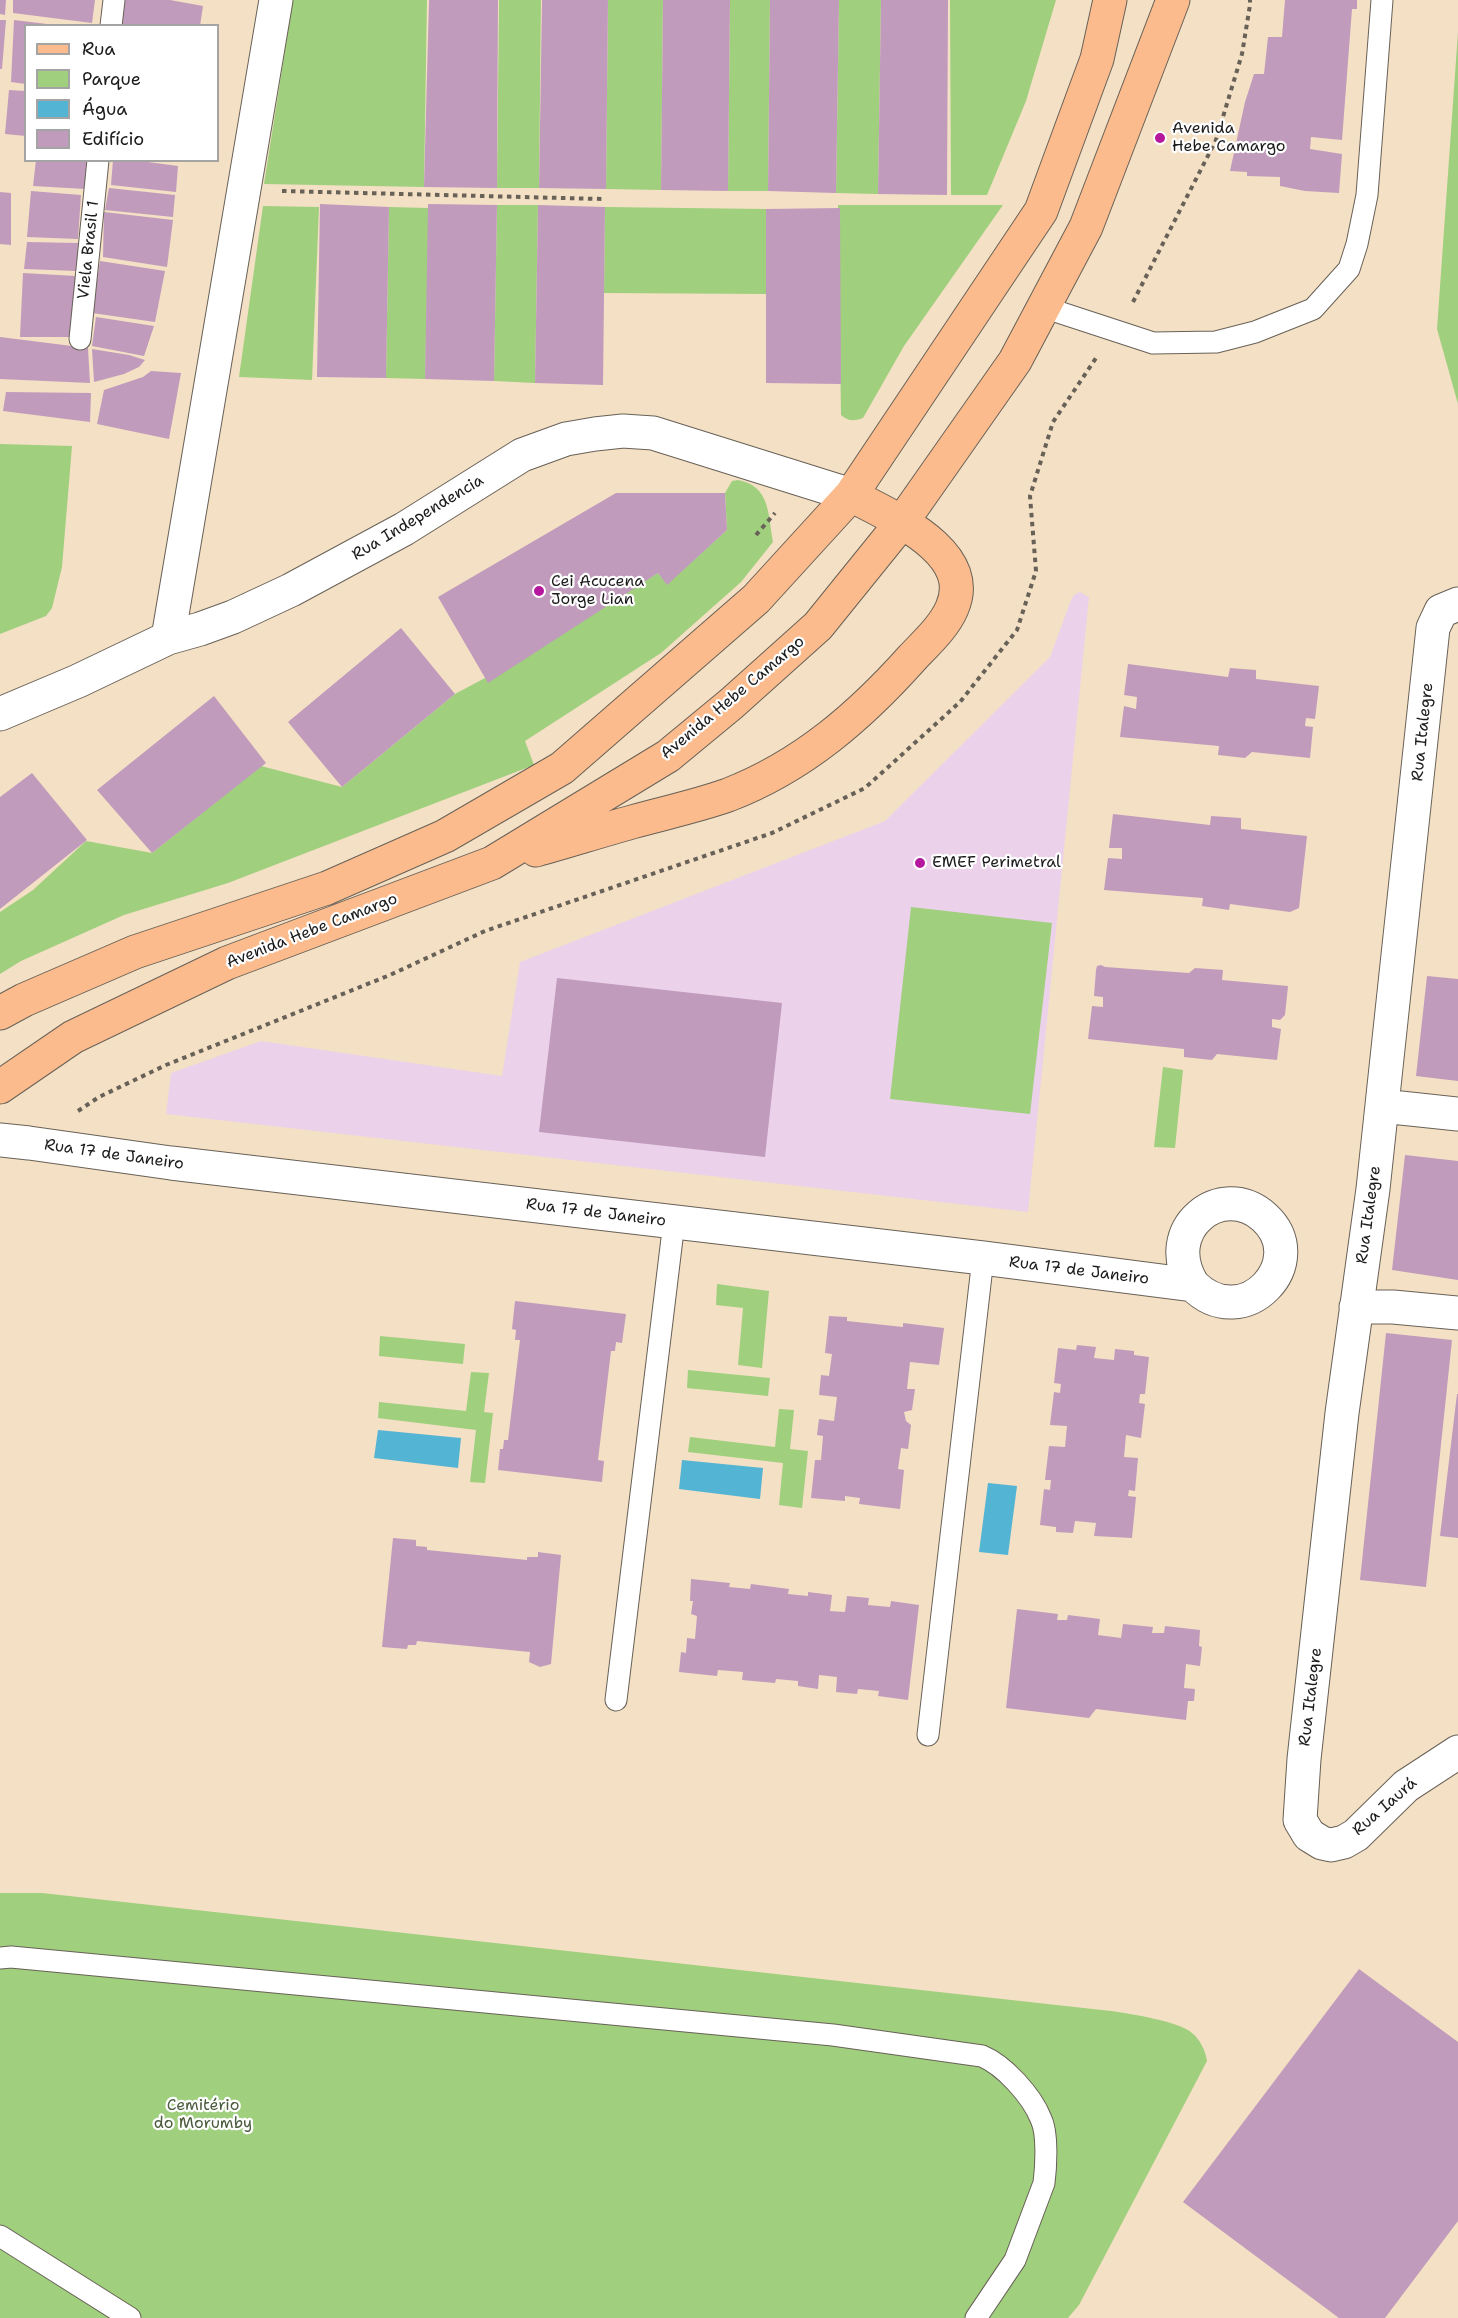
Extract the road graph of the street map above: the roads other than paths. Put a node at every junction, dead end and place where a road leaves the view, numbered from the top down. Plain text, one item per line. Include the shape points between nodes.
1 (114, 0) edge
2 (276, 0) edge
3 (1110, 0) edge
4 (1173, 0) edge
5 (1382, 0) edge
6 (111, 24) edge
7 (98, 162) edge
8 (1043, 308) junction
9 (80, 339) dead end
10 (851, 495) junction
11 (902, 522) junction
12 (1458, 604) edge
13 (168, 638) junction
14 (0, 714) edge
15 (492, 863) junction
16 (0, 1013) edge
17 (0, 1088) edge
18 (1382, 1106) junction
19 (1458, 1114) edge
20 (0, 1140) edge
21 (674, 1222) junction
22 (983, 1258) junction
23 (1193, 1285) dead end
24 (1356, 1307) junction
25 (1458, 1313) edge
26 (616, 1700) dead end
27 (928, 1735) dead end
28 (1458, 1752) edge
29 (1309, 1835) joint
30 (0, 1958) edge
31 (0, 2236) edge
32 (130, 2318) edge
33 (976, 2318) edge

1 - 6 lane
2 - 13 street
3 - 10 main road via 1097,59 1041,211
4 - 8 main road, Avenida Hebe Camargo via 1086,227
5 - 8 lane via 1367,195 1357,244 1349,269 1313,309 1255,332 1216,342 1153,343
7 - 9 lane, Viela Brasil 1
8 - 11 main road, Avenida Hebe Camargo via 1015,361
10 - 11 main road
10 - 13 street, Rua Independencia via 653,433 623,431 566,439 522,455 404,529 291,590 233,617
10 - 16 main road via 756,599 562,768 445,836 327,888 135,952
11 - 15 main road, Avenida Hebe Camargo via 818,626 668,756
11 - 15 main road via 929,540 951,568 957,592 943,624 866,708 795,761 728,795
12 - 18 street, Rua Italegre via 1441,611 1433,628
13 - 14 street, Rua Independencia
15 - 17 main road, Avenida Hebe Camargo via 227,963 73,1037
18 - 19 street
18 - 24 street, Rua Italegre
20 - 21 street, Rua 17 de Janeiro
21 - 22 street, Rua 17 de Janeiro
21 - 26 lane
22 - 23 street, Rua 17 de Janeiro
22 - 27 lane
24 - 25 street
24 - 29 street, Rua Italegre via 1304,1760 1300,1820
28 - 29 street, Rua Iaurá via 1406,1786 1344,1842 1331,1845
30 - 33 lane via 833,2034 982,2056 999,2064 1042,2120 1045,2173 1015,2260
31 - 32 lane

